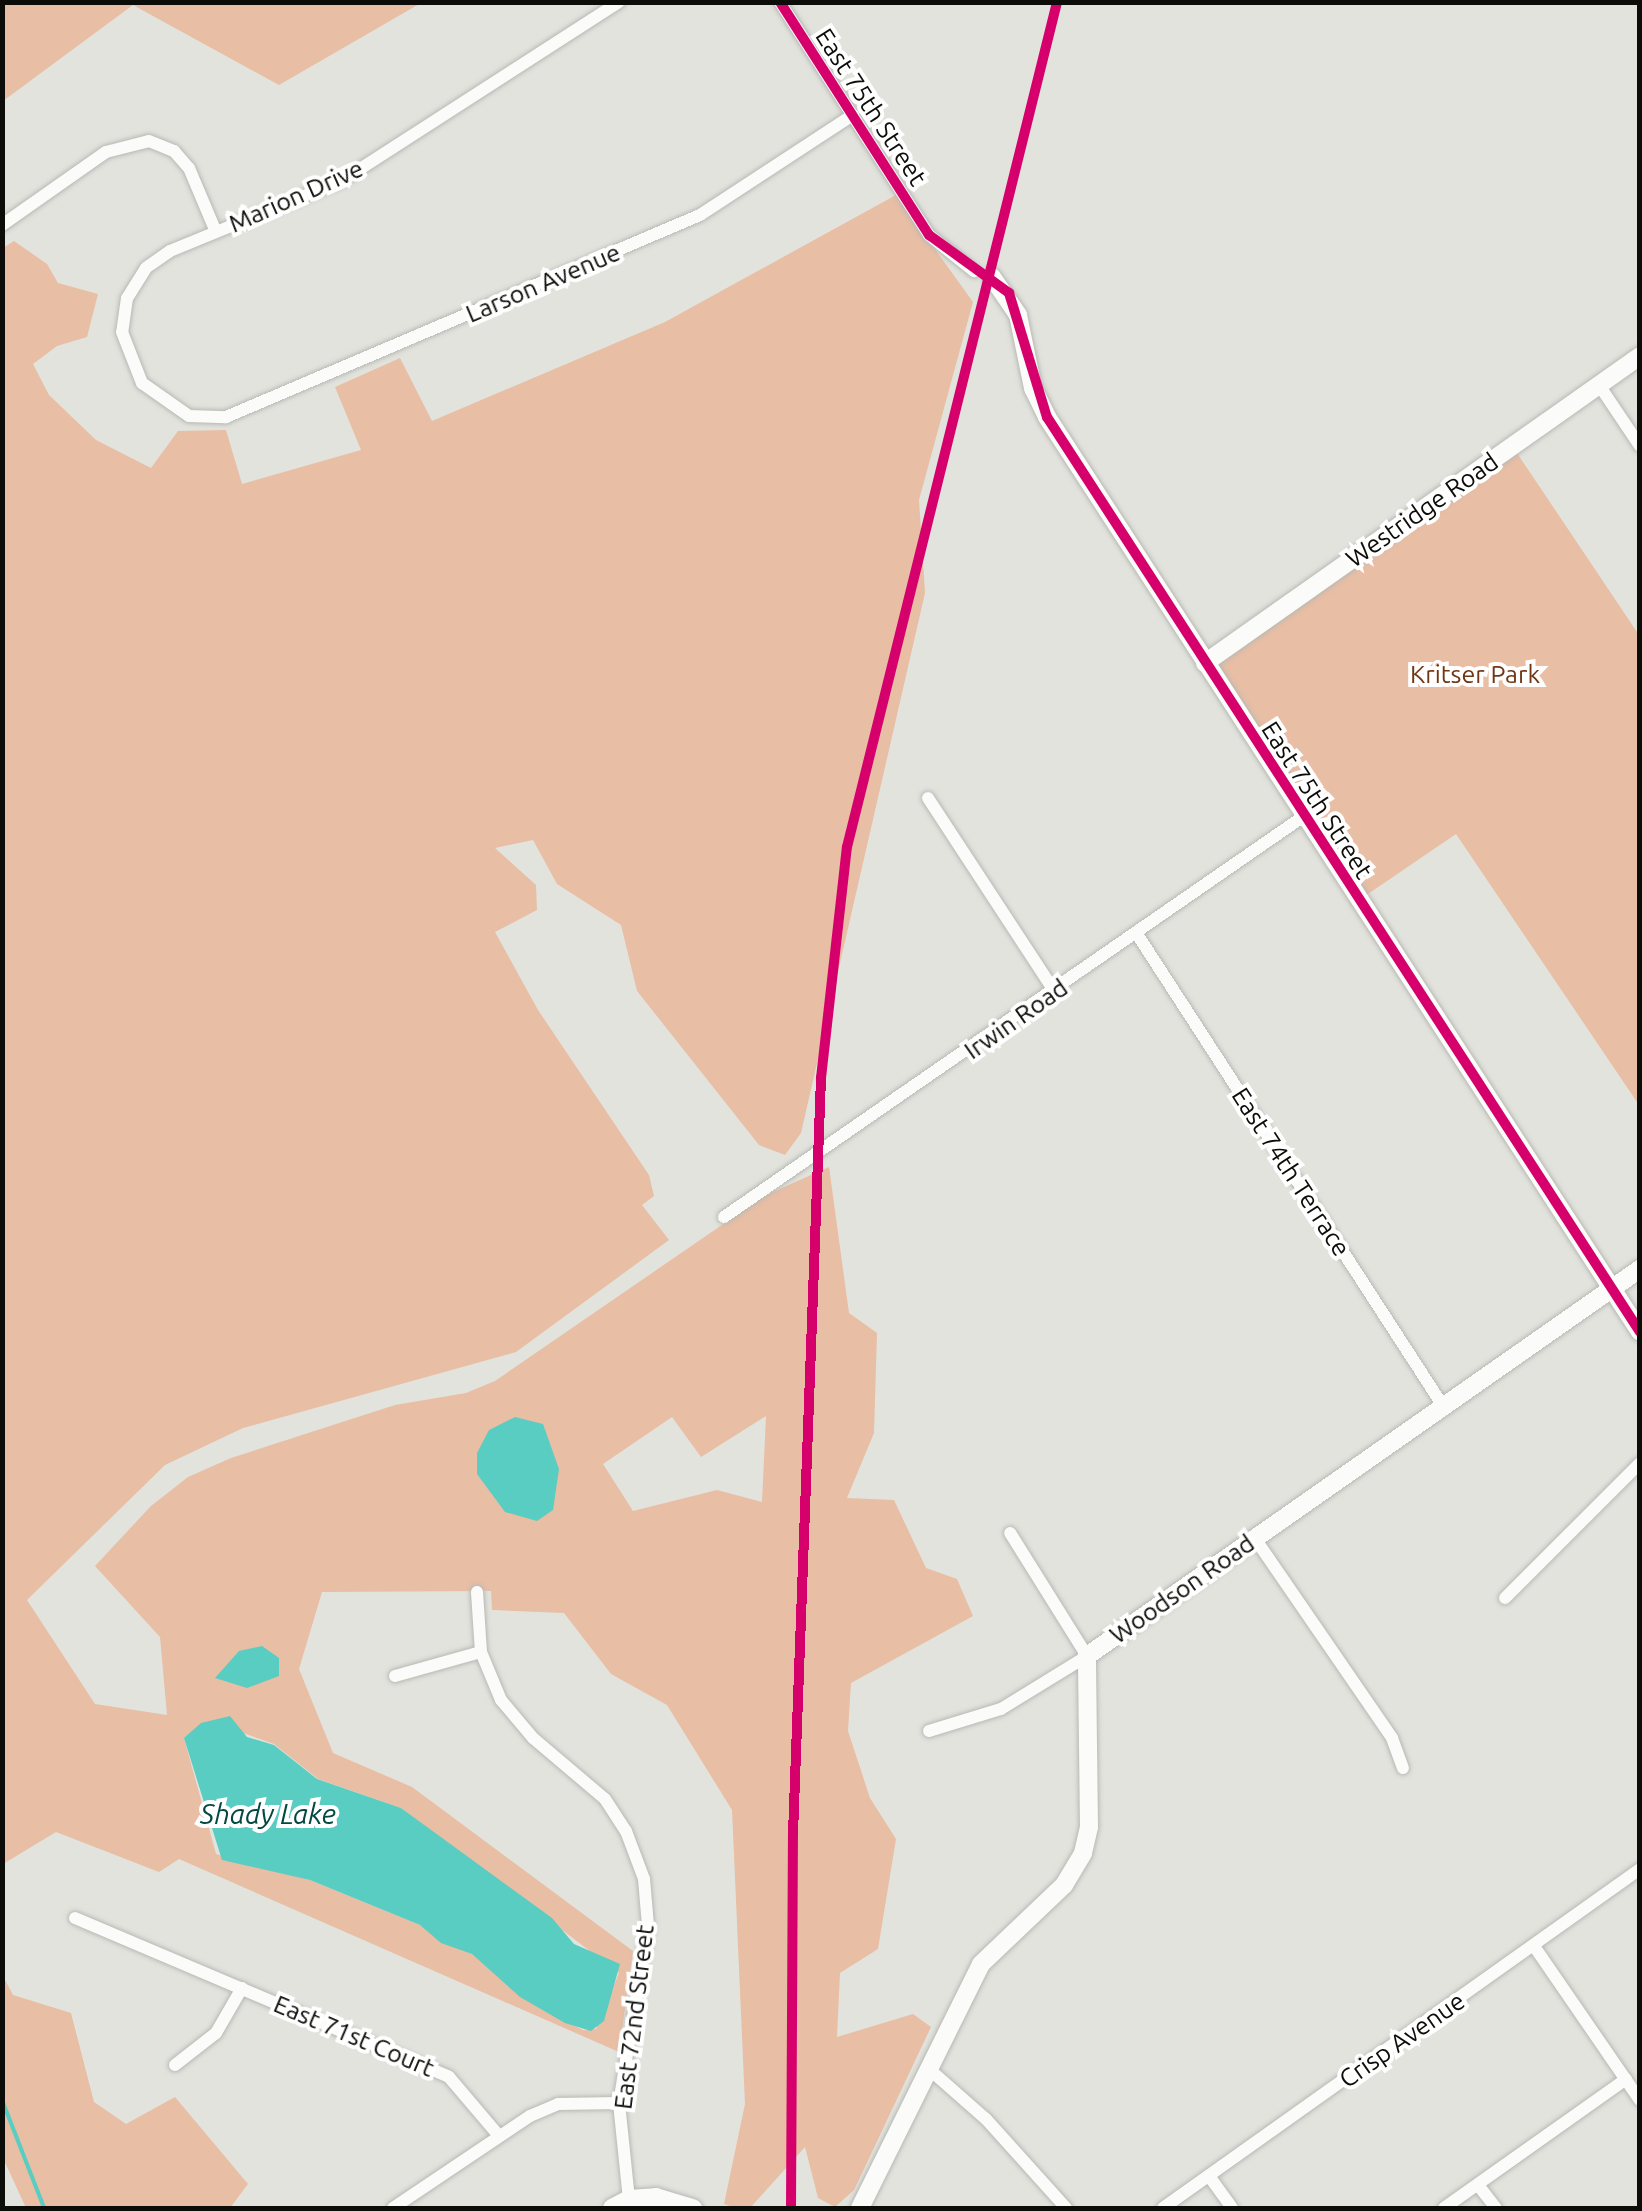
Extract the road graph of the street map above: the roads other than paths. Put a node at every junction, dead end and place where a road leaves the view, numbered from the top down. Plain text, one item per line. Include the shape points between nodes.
1 (619, 2) edge
2 (780, 2) edge
3 (853, 115) junction
4 (2, 225) edge
5 (216, 232) junction
6 (983, 274) joint
7 (1640, 356) edge
8 (1599, 385) junction
9 (216, 418) joint
10 (1640, 446) edge
11 (1205, 663) junction
12 (928, 798) dead end
13 (1304, 816) junction
14 (1137, 934) junction
15 (1055, 992) junction
16 (724, 1216) dead end
17 (1640, 1269) edge
18 (1612, 1291) junction
19 (1640, 1332) edge
20 (1445, 1409) junction
21 (1640, 1463) edge
22 (1010, 1533) dead end
23 (1254, 1538) junction
24 (477, 1592) dead end
25 (1505, 1598) dead end
26 (481, 1652) junction
27 (1087, 1656) junction
28 (395, 1676) dead end
29 (930, 1731) dead end
30 (1403, 1768) dead end
31 (1640, 1869) edge
32 (75, 1918) dead end
33 (1534, 1946) junction
34 (242, 1988) junction
35 (175, 2065) dead end
36 (929, 2069) junction
37 (1626, 2079) junction
38 (1640, 2100) edge
39 (619, 2103) junction
40 (499, 2136) junction
41 (1209, 2176) junction
42 (1478, 2184) junction
43 (621, 2204) edge
44 (392, 2208) edge
45 (693, 2208) edge
46 (860, 2208) edge
47 (1066, 2208) edge
48 (1163, 2208) edge
49 (1232, 2208) edge
50 (1444, 2208) edge
51 (1496, 2208) edge

1 - 5 street, Marion Drive via 344,180
2 - 3 street, East 75th Street
3 - 6 street, East 75th Street via 929,236
3 - 9 street, Larson Avenue via 700,215
4 - 5 street via 106,152 149,141 189,168
5 - 9 street, Marion Drive via 146,268 127,298 122,332 132,366 156,398 190,416
6 - 11 street, East 75th Street via 1018,315 1033,388 1047,418
7 - 8 street, Westridge Road
8 - 10 street
8 - 11 street, Westridge Road
11 - 13 street, East 75th Street
12 - 15 street
13 - 14 street, Irwin Road
13 - 18 street, East 75th Street
14 - 15 street, Irwin Road
14 - 20 street, East 74th Terrace
15 - 16 street, Irwin Road
17 - 18 street, Woodson Road
18 - 19 street, East 75th Street
18 - 20 street, Woodson Road
20 - 23 street, Woodson Road
21 - 25 street
22 - 27 street
23 - 27 street, Woodson Road
23 - 30 street via 1392,1738
24 - 26 street, East 72nd Street
26 - 28 street
26 - 39 street, East 72nd Street via 502,1700 533,1738 604,1799 626,1830 644,1879 648,1926
27 - 29 street via 1002,1709
27 - 36 street, Woodson Road via 1089,1828 1083,1853 1064,1885 981,1964
31 - 33 street, Crisp Avenue
32 - 34 street, East 71st Court
33 - 37 street
33 - 41 street, Crisp Avenue
34 - 35 street, East 71st Court via 216,2034
34 - 40 street, East 71st Court via 449,2077
36 - 46 street, Woodson Road
36 - 47 street via 986,2119
37 - 38 street
37 - 42 street
39 - 40 street via 558,2104
39 - 43 street, East 72nd Street
40 - 44 street
41 - 48 street, Crisp Avenue
41 - 49 street
42 - 50 street
42 - 51 street
43 - 45 street via 656,2197

